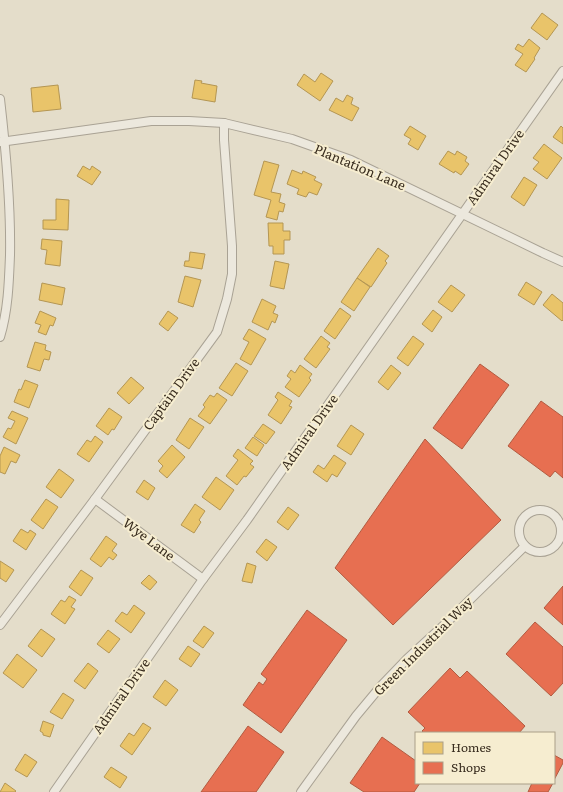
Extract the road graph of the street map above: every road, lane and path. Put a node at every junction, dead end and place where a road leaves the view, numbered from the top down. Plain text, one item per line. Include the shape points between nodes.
1 (563, 71) edge
2 (0, 99) edge
3 (224, 123) junction
4 (2, 141) edge
5 (462, 214) junction
6 (563, 262) edge
7 (0, 337) edge
8 (95, 498) junction
9 (525, 546) junction
10 (203, 579) junction
11 (0, 625) edge
12 (54, 792) edge
13 (301, 792) edge

1 - 5 street, Admiral Drive
2 - 4 street
3 - 4 street, Plantation Lane via 151,121
3 - 5 street, Plantation Lane via 292,139 351,160
3 - 8 street, Captain Drive via 232,274 217,332
4 - 7 street via 8,174 10,261 4,322
5 - 6 street, Plantation Lane
5 - 10 street, Admiral Drive
8 - 10 street, Wye Lane
8 - 11 street, Captain Drive
9 - 9 street via 537,552 551,550 560,540 562,533 558,519 546,510 539,509 526,515 519,527 519,534
9 - 13 street, Green Industrial Way via 381,686
10 - 12 street, Admiral Drive

